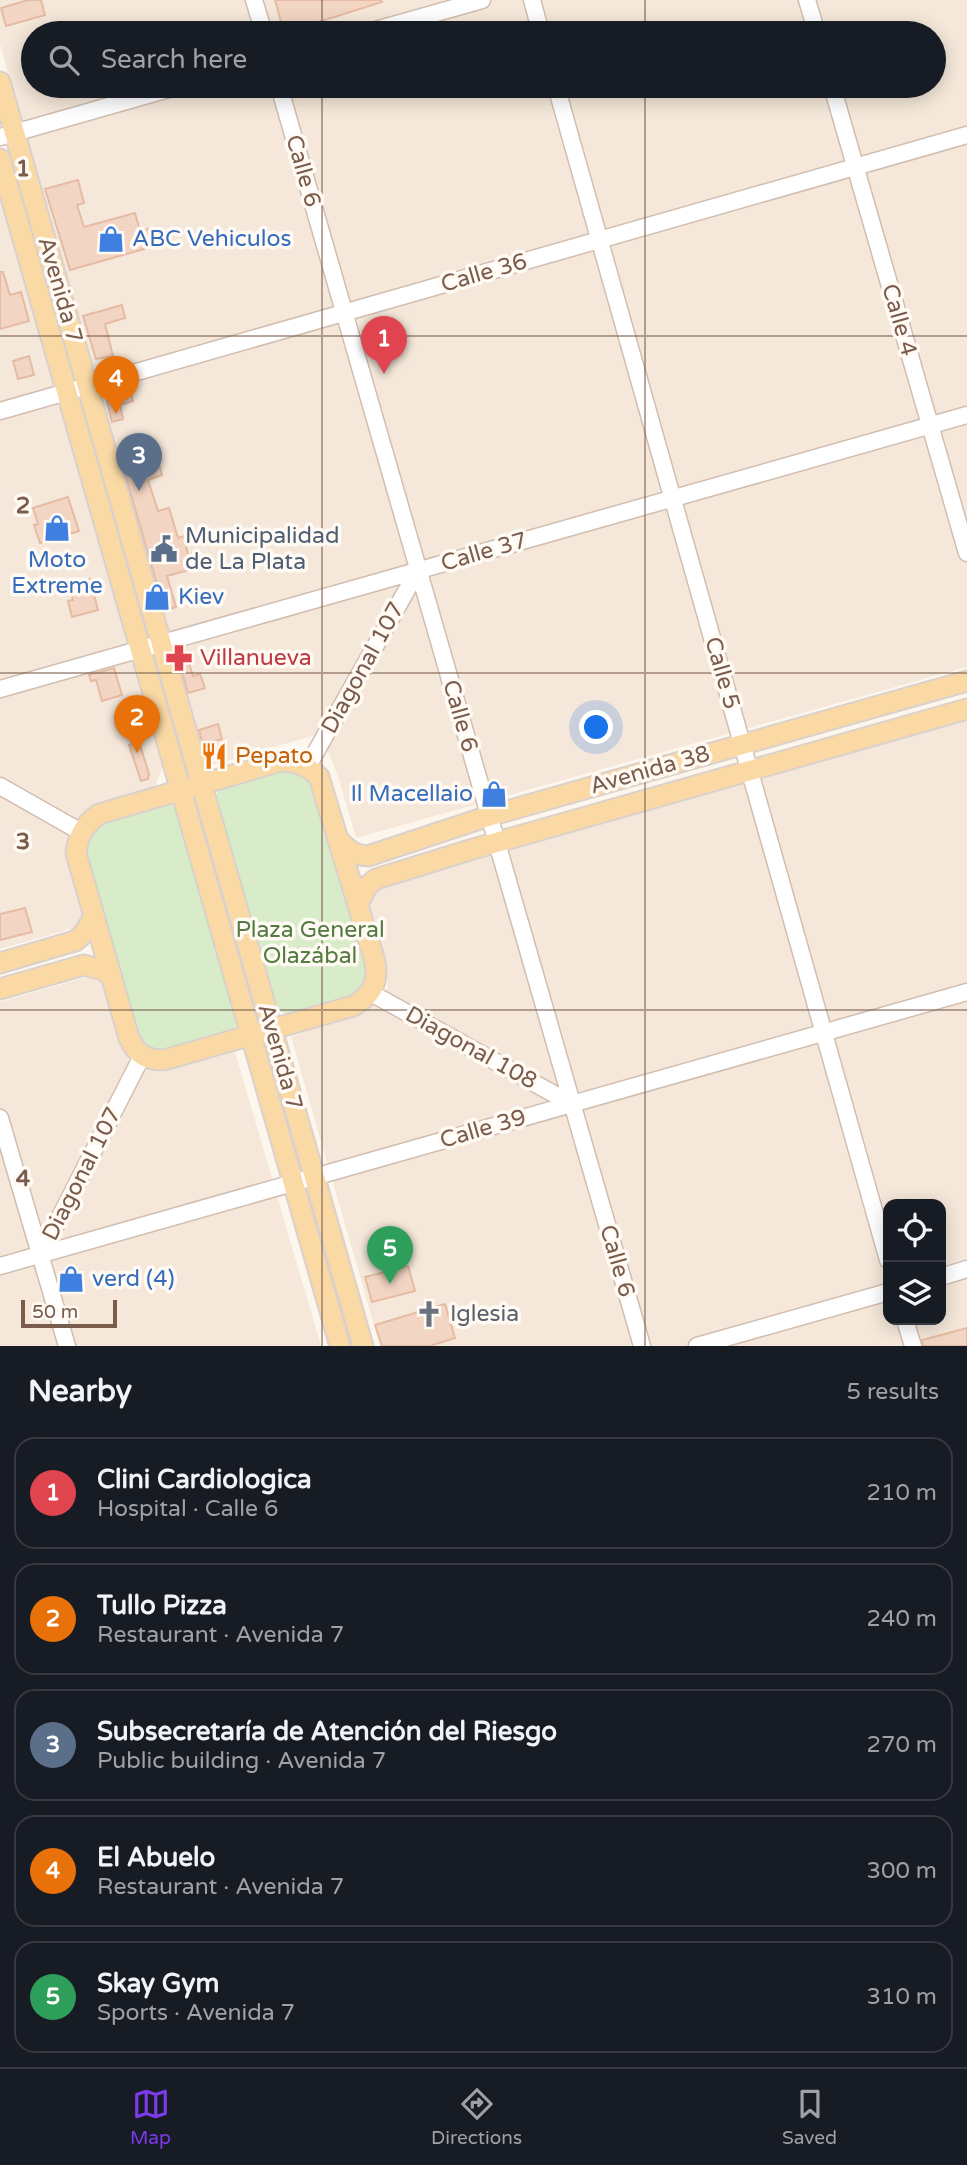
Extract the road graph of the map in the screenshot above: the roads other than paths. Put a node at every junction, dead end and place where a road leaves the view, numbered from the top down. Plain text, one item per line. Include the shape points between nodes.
1 (254, 0) edge
2 (482, 0) edge
3 (532, 0) edge
4 (807, 0) edge
5 (260, 21) edge
6 (408, 21) edge
7 (538, 21) edge
8 (813, 21) edge
9 (0, 82) edge
10 (137, 98) edge
11 (282, 98) edge
12 (559, 98) edge
13 (836, 98) edge
14 (7, 135) edge
15 (967, 135) edge
16 (0, 159) edge
17 (856, 167) junction
18 (600, 240) junction
19 (344, 313) junction
20 (87, 387) junction
21 (67, 393) junction
22 (0, 411) edge
23 (967, 415) edge
24 (930, 425) junction
25 (673, 498) junction
26 (967, 553) edge
27 (418, 570) junction
28 (161, 643) junction
29 (140, 649) junction
30 (967, 681) edge
31 (0, 689) edge
32 (967, 709) edge
33 (742, 744) junction
34 (308, 766) junction
35 (750, 770) junction
36 (201, 784) junction
37 (0, 786) edge
38 (181, 790) junction
39 (489, 816) junction
40 (81, 832) junction
41 (339, 840) junction
42 (497, 842) junction
43 (358, 904) junction
44 (93, 915) junction
45 (0, 963) edge
46 (112, 976) junction
47 (0, 989) edge
48 (967, 992) edge
49 (371, 993) junction
50 (272, 1029) junction
51 (824, 1032) junction
52 (251, 1035) junction
53 (142, 1056) junction
54 (572, 1104) junction
55 (0, 1118) edge
56 (315, 1177) junction
57 (293, 1183) junction
58 (883, 1241) edge
59 (41, 1254) junction
60 (0, 1266) edge
61 (967, 1269) edge
62 (946, 1275) edge
63 (883, 1293) edge
64 (907, 1325) edge
65 (67, 1346) edge
66 (340, 1346) edge
67 (363, 1346) edge
68 (642, 1346) edge
69 (697, 1346) edge
70 (913, 1346) edge

1 - 5 street
2 - 6 street
3 - 7 street
4 - 8 street
9 - 14 main road, Avenida 7
10 - 14 street
11 - 19 street, Calle 6
12 - 18 street, Calle 5
13 - 17 street, Calle 4
14 - 20 main road, Avenida 7
15 - 17 street, Calle 36
16 - 21 main road, Avenida 7
17 - 18 street, Calle 36
17 - 24 street, Calle 4
18 - 19 street, Calle 36
18 - 25 street, Calle 5
19 - 20 street, Calle 36
19 - 27 street, Calle 6
20 - 21 street, Calle 36
20 - 28 main road, Avenida 7
21 - 22 street, Calle 36
21 - 29 main road, Avenida 7
23 - 24 street, Calle 37
24 - 25 street, Calle 37
24 - 26 street, Calle 4
25 - 27 street, Calle 37
25 - 33 street, Calle 5
27 - 28 street, Calle 37
27 - 34 street, Diagonal 107
27 - 39 street, Calle 6
28 - 29 street, Calle 37
28 - 36 main road, Avenida 7
29 - 31 street, Calle 37
29 - 38 main road, Avenida 7
30 - 33 main road, Avenida 38
32 - 35 main road, Avenida 38
33 - 35 street, Calle 5
33 - 39 main road, Avenida 38
34 - 36 main road via 281,761
34 - 41 main road via 319,777
35 - 42 main road, Avenida 38
35 - 51 street, Calle 5
36 - 38 main road
36 - 50 main road, Avenida 7
37 - 40 street
38 - 40 main road via 99,814
38 - 52 main road, Avenida 7
39 - 41 main road, Avenida 38 via 368,856 357,855
39 - 42 street, Calle 6
40 - 44 main road via 76,853
41 - 43 main road
42 - 43 main road, Avenida 38 via 376,879
42 - 54 street, Calle 6
43 - 49 main road via 377,970
44 - 45 main road via 75,941
44 - 46 main road
46 - 47 main road via 83,965
46 - 53 main road via 130,1038
48 - 51 street, Calle 39
49 - 50 main road via 353,1006
49 - 54 street, Diagonal 108
50 - 52 main road
50 - 56 main road, Avenida 7
51 - 54 street, Calle 39
51 - 58 street, Calle 5
52 - 53 main road via 164,1060
52 - 57 main road, Avenida 7
53 - 59 street, Diagonal 107
54 - 56 street, Calle 39
54 - 68 street, Calle 6
55 - 59 street
56 - 57 street, Calle 39
56 - 67 main road, Avenida 7
57 - 59 street, Calle 39
57 - 66 main road, Avenida 7
59 - 60 street, Calle 39
59 - 65 street
61 - 62 street
63 - 69 street
64 - 70 street

